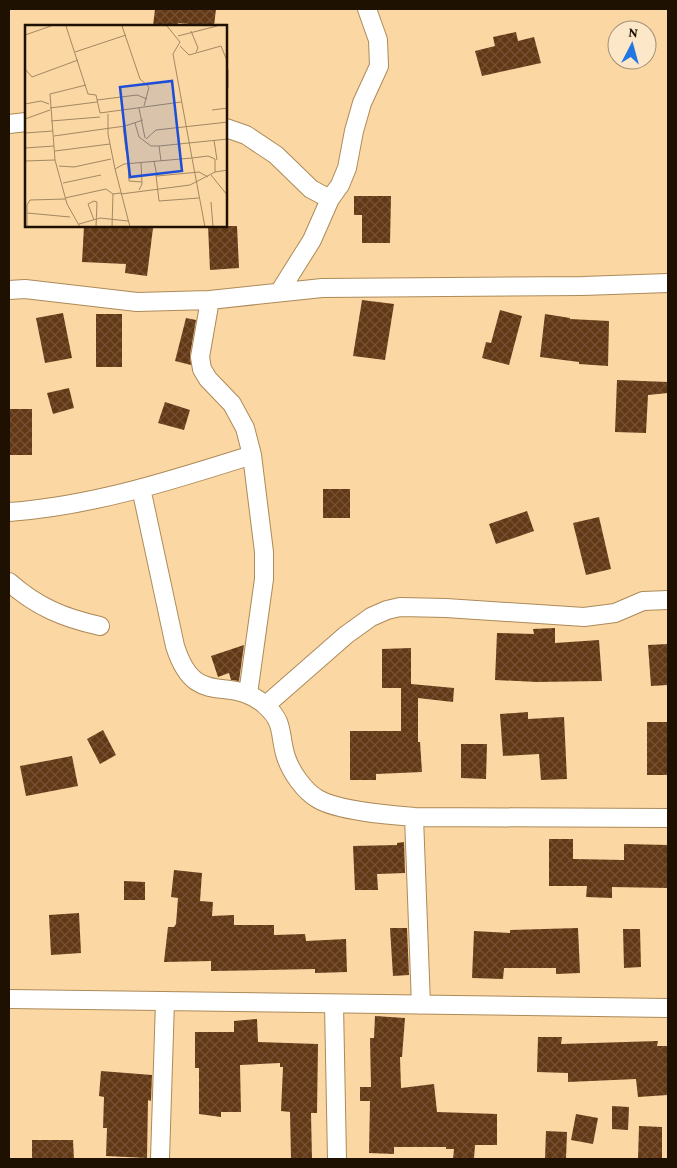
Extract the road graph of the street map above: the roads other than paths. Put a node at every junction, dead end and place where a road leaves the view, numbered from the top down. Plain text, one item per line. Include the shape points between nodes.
1 (367, 9) edge
2 (25, 122) edge
3 (9, 124) edge
4 (228, 129) edge
5 (330, 199) junction
6 (668, 283) edge
7 (9, 290) edge
8 (280, 291) junction
9 (210, 300) junction
10 (252, 455) junction
11 (141, 488) junction
12 (9, 512) edge
13 (9, 582) edge
14 (668, 600) edge
15 (100, 626) dead end
16 (248, 694) junction
17 (266, 705) junction
18 (414, 817) junction
19 (668, 818) edge
20 (9, 999) edge
21 (165, 1002) junction
22 (334, 1004) junction
23 (421, 1005) junction
24 (668, 1008) edge
25 (160, 1159) edge
26 (337, 1159) edge

1 - 5 street via 378,40 379,66 362,103 347,168 340,186
2 - 3 street
4 - 5 street via 246,135 276,155 311,189
5 - 8 street via 312,240
6 - 8 street
7 - 9 street via 137,302
8 - 9 street
9 - 10 street via 200,357 202,369 232,404 245,428
10 - 11 street
10 - 16 street via 264,552 264,578
11 - 12 street via 48,509
11 - 16 street via 182,666 203,686
13 - 15 street via 46,609 69,620
14 - 17 street via 643,602 615,613 584,617 446,608 400,607 387,610 346,635
16 - 17 street
17 - 18 street via 279,720 286,757 309,793 335,804
18 - 19 street
18 - 23 street
20 - 21 street
21 - 22 street
21 - 25 street
22 - 23 street
22 - 26 street
23 - 24 street

